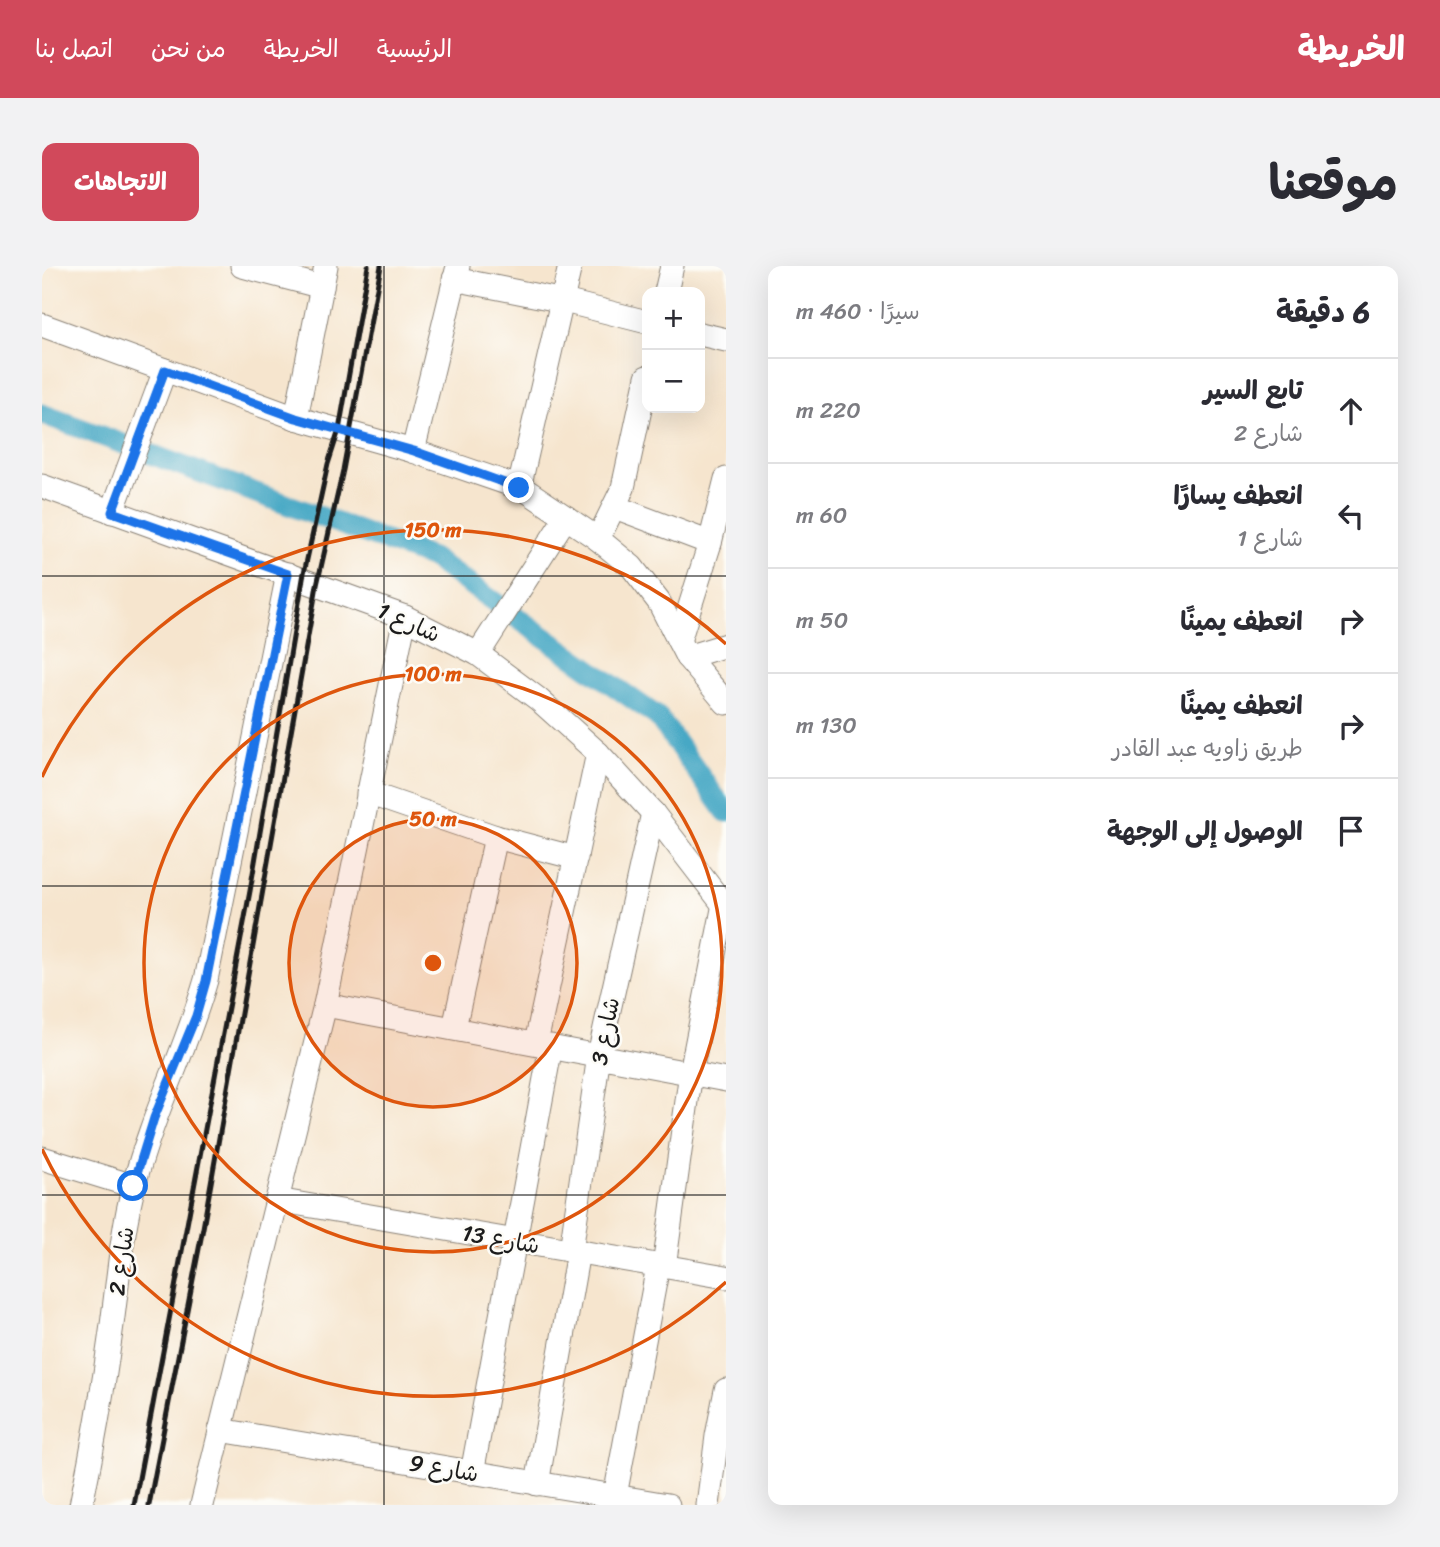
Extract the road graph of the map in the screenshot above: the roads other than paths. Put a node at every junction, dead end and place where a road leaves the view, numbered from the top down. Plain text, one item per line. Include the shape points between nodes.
1 (242, 266) edge
2 (570, 266) edge
3 (672, 266) edge
4 (456, 273) edge
5 (324, 277) edge
6 (667, 287) edge
7 (564, 301) junction
8 (642, 320) edge
9 (42, 325) edge
10 (705, 335) edge
11 (726, 340) edge
12 (165, 370) junction
13 (642, 401) edge
14 (296, 418) junction
15 (414, 451) junction
16 (726, 479) edge
17 (42, 486) edge
18 (519, 488) junction
19 (614, 508) junction
20 (112, 512) junction
21 (566, 517) junction
22 (597, 539) junction
23 (710, 543) junction
24 (288, 574) junction
25 (405, 617) junction
26 (726, 645) edge
27 (481, 648) junction
28 (683, 649) junction
29 (726, 703) edge
30 (598, 752) junction
31 (368, 793) junction
32 (653, 813) junction
33 (496, 837) junction
34 (576, 858) junction
35 (725, 906) edge
36 (325, 1005) junction
37 (454, 1028) junction
38 (543, 1045) junction
39 (599, 1055) junction
40 (691, 1072) junction
41 (726, 1080) edge
42 (42, 1158) edge
43 (133, 1186) junction
44 (277, 1200) junction
45 (515, 1241) junction
46 (574, 1252) junction
47 (661, 1266) junction
48 (726, 1277) edge
49 (726, 1390) edge
50 (220, 1430) junction
51 (472, 1473) junction
52 (537, 1483) junction
53 (615, 1496) junction
54 (81, 1505) edge
55 (202, 1505) edge
56 (668, 1505) edge
57 (708, 1505) edge

1 - 5 street
2 - 7 street
3 - 6 street
4 - 7 street
4 - 15 street
5 - 14 street
7 - 8 street
7 - 18 street
9 - 12 street
10 - 11 street
12 - 14 street
12 - 20 street
13 - 19 street
14 - 15 street
15 - 18 street
16 - 23 street
17 - 20 street, شارع 1
18 - 21 street
19 - 22 street
19 - 23 street
20 - 24 street, شارع 1
21 - 22 street
21 - 27 street
22 - 28 street via 632,567 659,601
23 - 28 street
24 - 25 street, شارع 1
24 - 43 street, شارع 2 via 206,981
25 - 27 street, شارع 1
25 - 31 street
26 - 28 street
27 - 30 street, شارع 1
28 - 29 street
30 - 32 street, شارع 1
30 - 34 street
31 - 33 street
31 - 36 street
32 - 35 street, شارع 1
32 - 39 street, شارع 3
33 - 34 street
33 - 37 street
34 - 38 street
35 - 40 street
36 - 37 street
36 - 44 street
37 - 38 street
38 - 39 street
38 - 45 street
39 - 40 street
39 - 46 street, شارع 3
40 - 41 street
40 - 47 street
42 - 43 street
43 - 54 street, شارع 2
44 - 45 street, شارع 13
44 - 50 street
45 - 46 street, شارع 13
45 - 51 street
46 - 47 street, شارع 13
46 - 52 street, شارع 3
47 - 48 street, شارع 13
47 - 53 street
49 - 57 street
50 - 51 street, شارع 9
50 - 55 street
51 - 52 street, شارع 9
52 - 53 street, شارع 9
53 - 56 street, شارع 9

